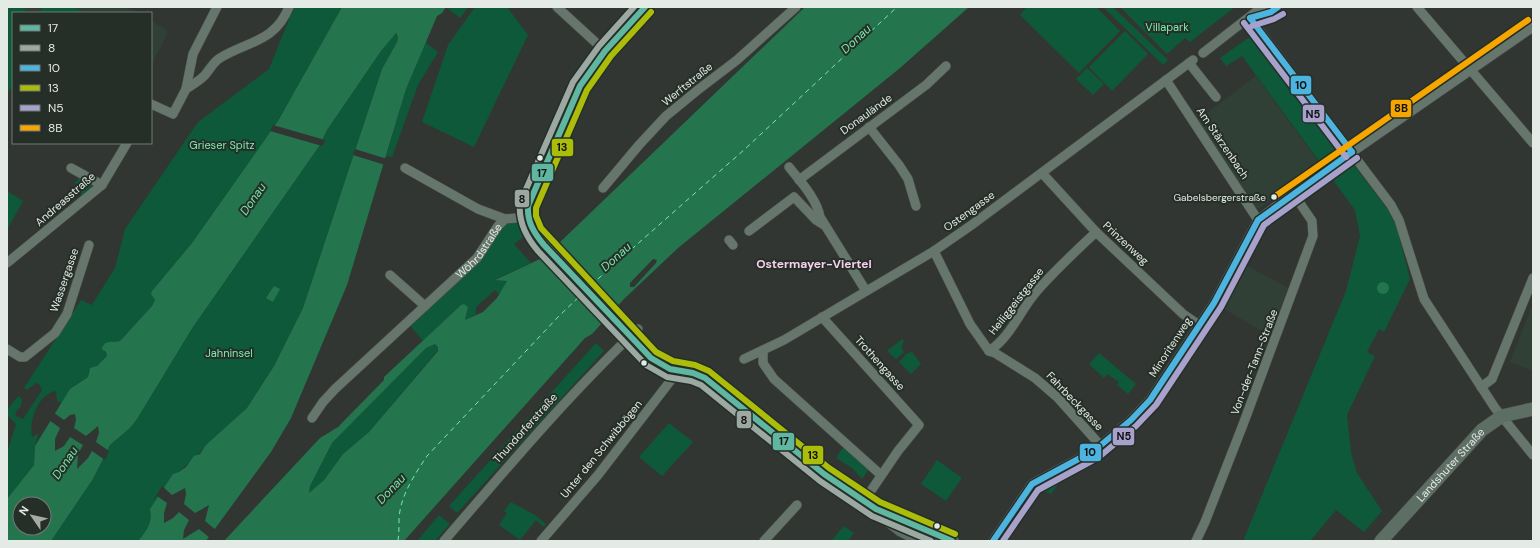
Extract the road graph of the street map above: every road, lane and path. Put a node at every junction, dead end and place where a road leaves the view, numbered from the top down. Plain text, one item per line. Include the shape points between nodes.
1 (217, 7) edge
2 (289, 7) edge
3 (557, 7) edge
4 (645, 7) edge
5 (796, 7) edge
6 (1262, 7) edge
7 (1278, 7) edge
8 (1417, 7) edge
9 (1250, 18) junction
10 (1533, 27) edge
11 (605, 51) junction
12 (1203, 53) dead end
13 (946, 66) dead end
14 (1470, 70) junction
15 (1166, 80) junction
16 (186, 89) junction
17 (1216, 97) dead end
18 (152, 104) edge
19 (869, 127) junction
20 (1533, 143) edge
21 (126, 144) edge
22 (1352, 152) junction
23 (789, 167) dead end
24 (71, 168) dead end
25 (405, 168) dead end
26 (1042, 172) junction
27 (799, 180) junction
28 (102, 185) junction
29 (603, 188) dead end
30 (1293, 193) junction
31 (916, 206) dead end
32 (528, 217) junction
33 (504, 219) junction
34 (1258, 220) junction
35 (826, 225) junction
36 (749, 231) dead end
37 (1096, 232) junction
38 (89, 245) dead end
39 (934, 251) junction
40 (7, 263) edge
41 (390, 275) dead end
42 (1533, 278) edge
43 (866, 291) junction
44 (425, 306) junction
45 (822, 317) junction
46 (1199, 325) junction
47 (634, 333) junction
48 (7, 349) edge
49 (763, 351) junction
50 (988, 351) junction
51 (744, 359) dead end
52 (678, 371) junction
53 (1481, 387) junction
54 (718, 389) tunnel mouth
55 (740, 407) tunnel mouth
56 (1533, 409) edge
57 (1502, 416) junction
58 (312, 418) dead end
59 (1101, 446) junction
60 (1533, 455) edge
61 (881, 476) junction
62 (864, 501) junction
63 (797, 504) dead end
64 (919, 537) edge
65 (444, 541) edge
66 (541, 541) edge
67 (764, 541) edge
68 (952, 541) edge
69 (993, 541) edge
70 (1196, 541) edge
71 (1381, 541) edge

1 - 16 street via 194,54
2 - 16 street via 280,24 258,42 239,48 219,59 203,77
3 - 11 street
4 - 11 street
5 - 29 street, Werftstraße via 738,60 666,116
6 - 9 street
7 - 9 street via 1271,12
8 - 14 street
9 - 12 street
9 - 22 street
10 - 14 street, Minoritenweg
11 - 32 street via 575,94 528,206
13 - 19 street, Donaulände via 926,85
14 - 20 street
14 - 22 street, Minoritenweg
15 - 17 street, Ostengasse via 1191,61
15 - 26 street, Ostengasse
15 - 34 street, Am Stärzenbach
16 - 18 street via 174,114
19 - 27 street, Donaulände
19 - 31 street via 908,180
21 - 28 street, Andreasstraße
22 - 30 street, Minoritenweg
22 - 53 street via 1396,213 1424,299
23 - 27 street
24 - 28 street
25 - 33 street via 478,208
26 - 37 street, Prinzenweg
26 - 39 street, Ostengasse
27 - 35 street
28 - 40 street, Andreasstraße
30 - 34 street, Minoritenweg
30 - 70 street, Von-der-Tann-Straße via 1312,221 1314,236
32 - 33 street, Wöhrdstraße
32 - 47 street via 533,230 545,247 614,319
33 - 44 street, Wöhrdstraße via 477,258
34 - 46 street, Minoritenweg via 1229,277
35 - 36 street via 816,220 794,197
35 - 43 street
37 - 46 street, Prinzenweg via 1183,314
37 - 50 street, Heiliggeistgasse via 1040,287 997,346
38 - 48 street, Wassergasse via 67,314 55,332 25,356 20,357
39 - 43 street, Ostengasse
39 - 50 street via 970,324
41 - 44 street
42 - 53 street via 1492,379
43 - 45 street, Ostengasse
44 - 58 street, Wöhrdstraße via 335,389
45 - 49 street, Ostengasse
45 - 61 street, Trothengasse via 919,425
46 - 59 street, Minoritenweg via 1150,400
47 - 52 street via 655,360
47 - 65 street, Thundorferstraße via 586,379
49 - 51 street, Ostengasse
49 - 61 street via 763,363 767,370
50 - 59 street, Fahrbeckgasse via 1035,378 1057,397
52 - 54 street via 694,373
52 - 66 street, Unter den Schwibbögen via 598,475
53 - 57 street
55 - 62 street via 814,466
56 - 57 street, Landshuter Straße
57 - 60 street
57 - 71 street, Landshuter Straße via 1482,430
59 - 69 street, Minoritenweg via 1032,484
61 - 62 street
62 - 64 street via 901,530
63 - 67 street
64 - 68 street

